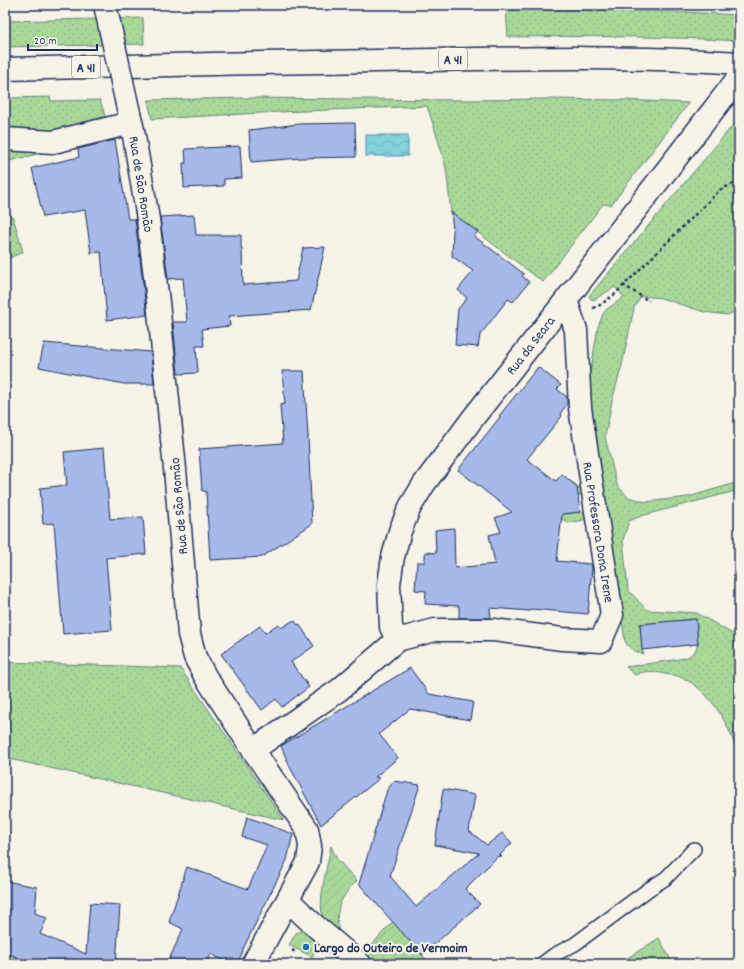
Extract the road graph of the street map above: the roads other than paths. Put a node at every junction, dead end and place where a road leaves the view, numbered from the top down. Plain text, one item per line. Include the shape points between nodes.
1 (105, 5) edge
2 (739, 63) edge
3 (5, 69) edge
4 (739, 77) edge
5 (129, 113) junction
6 (5, 139) edge
7 (566, 300) junction
8 (397, 640) junction
9 (253, 750) junction
10 (694, 849) dead end
11 (288, 900) junction
12 (253, 964) edge
13 (360, 964) edge
14 (542, 964) edge

1 - 5 main road, Rua de São Romão, bridge
2 - 3 main road, A 41 via 601,58
4 - 7 main road, Rua da Seara
5 - 6 main road via 53,142
5 - 9 main road, Rua de São Romão via 148,219 158,302 189,634 195,657 205,676
7 - 8 main road, Rua da Seara via 473,418 410,507 400,531 389,584 391,627
7 - 8 main road, Rua Professora Dona Irene via 576,330 580,408 612,615 601,641 494,630 435,630
8 - 9 main road, Rua Professora Dona Irene via 339,690
9 - 11 main road, Rua de São Romão via 307,829 310,846 308,862
10 - 14 lane via 666,878 575,944
11 - 12 main road, Rua de São Romão
11 - 13 main road

